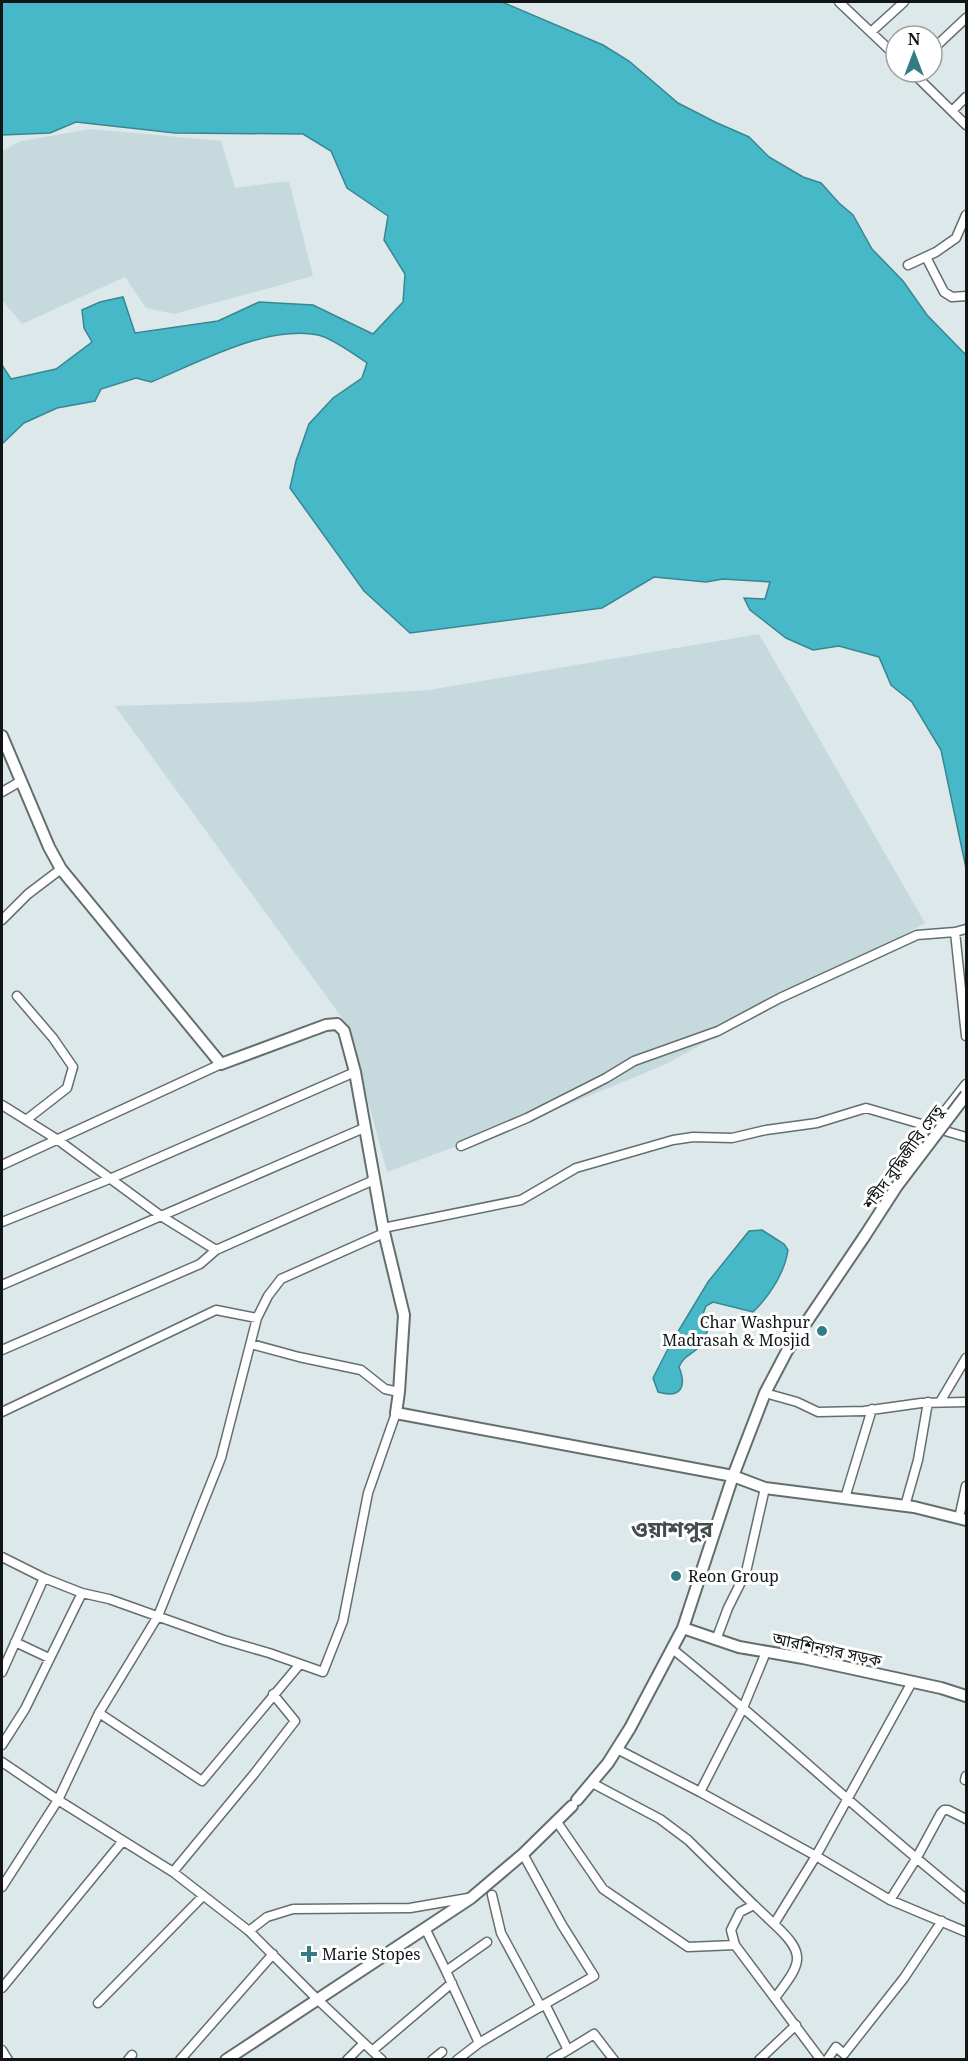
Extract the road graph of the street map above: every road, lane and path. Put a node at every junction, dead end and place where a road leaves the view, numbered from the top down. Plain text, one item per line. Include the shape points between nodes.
1 (839, 2) edge
2 (904, 2) edge
3 (966, 18) edge
4 (871, 32) junction
5 (944, 39) edge
6 (884, 44) edge
7 (925, 84) edge
8 (966, 97) edge
9 (953, 110) junction
10 (966, 125) edge
11 (966, 215) edge
12 (926, 257) junction
13 (908, 265) dead end
14 (966, 296) edge
15 (2, 736) edge
16 (21, 781) junction
17 (2, 792) edge
18 (61, 868) junction
19 (2, 920) edge
20 (966, 929) edge
21 (955, 932) junction
22 (17, 996) dead end
23 (966, 1036) edge
24 (221, 1064) junction
25 (355, 1072) junction
26 (966, 1084) edge
27 (966, 1095) edge
28 (2, 1105) edge
29 (26, 1120) junction
30 (933, 1126) junction
31 (364, 1128) junction
32 (966, 1137) edge
33 (58, 1140) junction
34 (461, 1146) dead end
35 (2, 1165) edge
36 (111, 1178) junction
37 (374, 1180) junction
38 (161, 1216) junction
39 (2, 1222) edge
40 (384, 1231) junction
41 (216, 1250) junction
42 (2, 1285) edge
43 (257, 1318) junction
44 (251, 1344) junction
45 (2, 1350) edge
46 (966, 1358) edge
47 (399, 1392) junction
48 (765, 1393) junction
49 (928, 1402) junction
50 (940, 1402) junction
51 (966, 1402) edge
52 (872, 1409) junction
53 (2, 1412) edge
54 (396, 1413) junction
55 (733, 1476) junction
56 (966, 1486) edge
57 (765, 1488) junction
58 (845, 1498) junction
59 (905, 1506) junction
60 (963, 1519) edge
61 (2, 1557) edge
62 (44, 1578) junction
63 (82, 1593) junction
64 (158, 1616) junction
65 (682, 1628) junction
66 (716, 1640) junction
67 (15, 1642) junction
68 (675, 1651) dead end
69 (766, 1652) junction
70 (49, 1658) junction
71 (300, 1664) junction
72 (2, 1672) edge
73 (912, 1682) junction
74 (273, 1694) junction
75 (966, 1696) edge
76 (743, 1708) junction
77 (99, 1713) junction
78 (2, 1745) edge
79 (617, 1749) junction
80 (2, 1762) edge
81 (592, 1783) junction
82 (700, 1792) junction
83 (849, 1799) junction
84 (58, 1800) junction
85 (966, 1819) edge
86 (557, 1822) junction
87 (122, 1842) junction
88 (523, 1854) junction
89 (816, 1856) junction
90 (916, 1859) junction
91 (173, 1872) junction
92 (2, 1887) edge
93 (492, 1895) dead end
94 (203, 1896) junction
95 (471, 1898) junction
96 (966, 1899) edge
97 (890, 1900) junction
98 (754, 1905) junction
99 (942, 1921) junction
100 (774, 1924) junction
101 (424, 1928) junction
102 (249, 1931) junction
103 (966, 1932) edge
104 (487, 1942) dead end
105 (735, 1945) junction
106 (273, 1954) junction
107 (446, 1971) junction
108 (452, 1983) junction
109 (2, 1988) edge
110 (775, 1998) junction
111 (317, 2000) junction
112 (98, 2003) dead end
113 (543, 2005) junction
114 (795, 2025) junction
115 (364, 2043) junction
116 (479, 2043) junction
117 (2, 2050) edge
118 (372, 2050) junction
119 (568, 2050) junction
120 (442, 2052) dead end
121 (8, 2060) edge
122 (180, 2060) edge
123 (226, 2060) edge
124 (347, 2060) edge
125 (382, 2060) edge
126 (432, 2060) edge
127 (457, 2060) edge
128 (551, 2060) edge
129 (614, 2060) edge
130 (759, 2060) edge
131 (821, 2060) edge
132 (827, 2060) edge

1 - 4 street
2 - 4 street
3 - 5 street
4 - 6 street
7 - 9 street
8 - 9 street
9 - 10 street
11 - 12 street via 956,238
12 - 13 street
12 - 14 street via 945,292 952,297
15 - 16 street
16 - 17 street
16 - 18 street
18 - 19 street
18 - 24 street
20 - 21 street
21 - 23 street
21 - 34 street via 917,935 718,1031 634,1061 527,1118
22 - 29 street via 73,1067 68,1088
24 - 25 street via 337,1024 344,1031
24 - 33 street
25 - 31 street
25 - 36 street
26 - 30 street
27 - 48 street, শহীদ বুদ্ধিজীবি সেতু, bridge via 897,1186 787,1351
28 - 29 street
29 - 33 street
30 - 32 street
30 - 40 street via 866,1108 817,1123 732,1138 673,1140 576,1168 521,1200
31 - 37 street
31 - 38 street
33 - 35 street
33 - 36 street
36 - 38 street
36 - 39 street
37 - 40 street
37 - 41 street
38 - 41 street
38 - 42 street
40 - 43 street via 281,1279
40 - 47 street via 404,1316
41 - 45 street via 200,1264
43 - 44 street
43 - 53 street via 216,1310
44 - 47 street via 361,1370 385,1389
44 - 64 street via 221,1458
46 - 50 street
47 - 54 street
48 - 52 street via 818,1412
48 - 55 street, শহীদ বুদ্ধিজীবি সেতু
49 - 50 street
49 - 52 street
49 - 59 street
50 - 51 street
52 - 58 street
54 - 55 street
54 - 71 street via 368,1493 343,1622 323,1672
55 - 57 street
55 - 65 street, শহীদ বুদ্ধিজীবি সেতু
56 - 60 street
57 - 58 street
57 - 66 street via 746,1572
58 - 59 street
59 - 60 street
61 - 62 street
62 - 63 street
62 - 67 street
63 - 64 street
63 - 70 street
64 - 71 street
64 - 77 street
65 - 66 street, আরশিনগর সড়ক
65 - 79 street, শহীদ বুদ্ধিজীবি সেতু
66 - 69 street, আরশিনগর সড়ক
67 - 70 street
67 - 72 street
68 - 76 street
69 - 73 street, আরশিনগর সড়ক
69 - 76 street
70 - 78 street via 25,1709
71 - 74 street
73 - 75 street, আরশিনগর সড়ক
73 - 83 street
74 - 77 street via 202,1781
74 - 91 street via 295,1721
76 - 82 street
76 - 83 street
77 - 84 street
79 - 81 street, শহীদ বুদ্ধিজীবি সেতু
79 - 82 street
80 - 84 street
81 - 86 street, শহীদ বুদ্ধিজীবি সেতু
81 - 98 street via 660,1819 688,1840
82 - 89 street
83 - 89 street
83 - 90 street
84 - 87 street
84 - 92 street
85 - 90 street via 944,1810
86 - 88 street, শহীদ বুদ্ধিজীবি সেতু
86 - 105 street via 603,1888 631,1908 688,1947
87 - 91 street
87 - 109 street
88 - 95 street, শহীদ বুদ্ধিজীবি সেতু
88 - 113 street via 594,1976
89 - 97 street
89 - 100 street
90 - 96 street
90 - 97 street
91 - 94 street
93 - 113 street via 501,1933
94 - 102 street
94 - 112 street
95 - 101 street, শহীদ বুদ্ধিজীবি সেতু
95 - 102 street via 410,1908 293,1909 267,1917
97 - 99 street
98 - 100 street
98 - 105 street via 740,1912 731,1930
99 - 103 street
99 - 132 street via 904,1978 844,2054 836,2048
100 - 110 street via 792,1943 798,1959 794,1972
101 - 107 street
101 - 111 street, শহীদ বুদ্ধিজীবি সেতু
102 - 106 street
104 - 107 street
105 - 110 street
106 - 111 street
106 - 122 street
107 - 108 street
108 - 116 street
108 - 118 street
110 - 114 street
111 - 115 street
111 - 123 street, শহীদ বুদ্ধিজীবি সেতু
113 - 116 street
113 - 119 street
114 - 130 street
114 - 131 street
115 - 118 street
115 - 124 street
116 - 127 street
117 - 121 street
118 - 125 street
119 - 128 street
119 - 129 street via 594,2034
120 - 126 street

